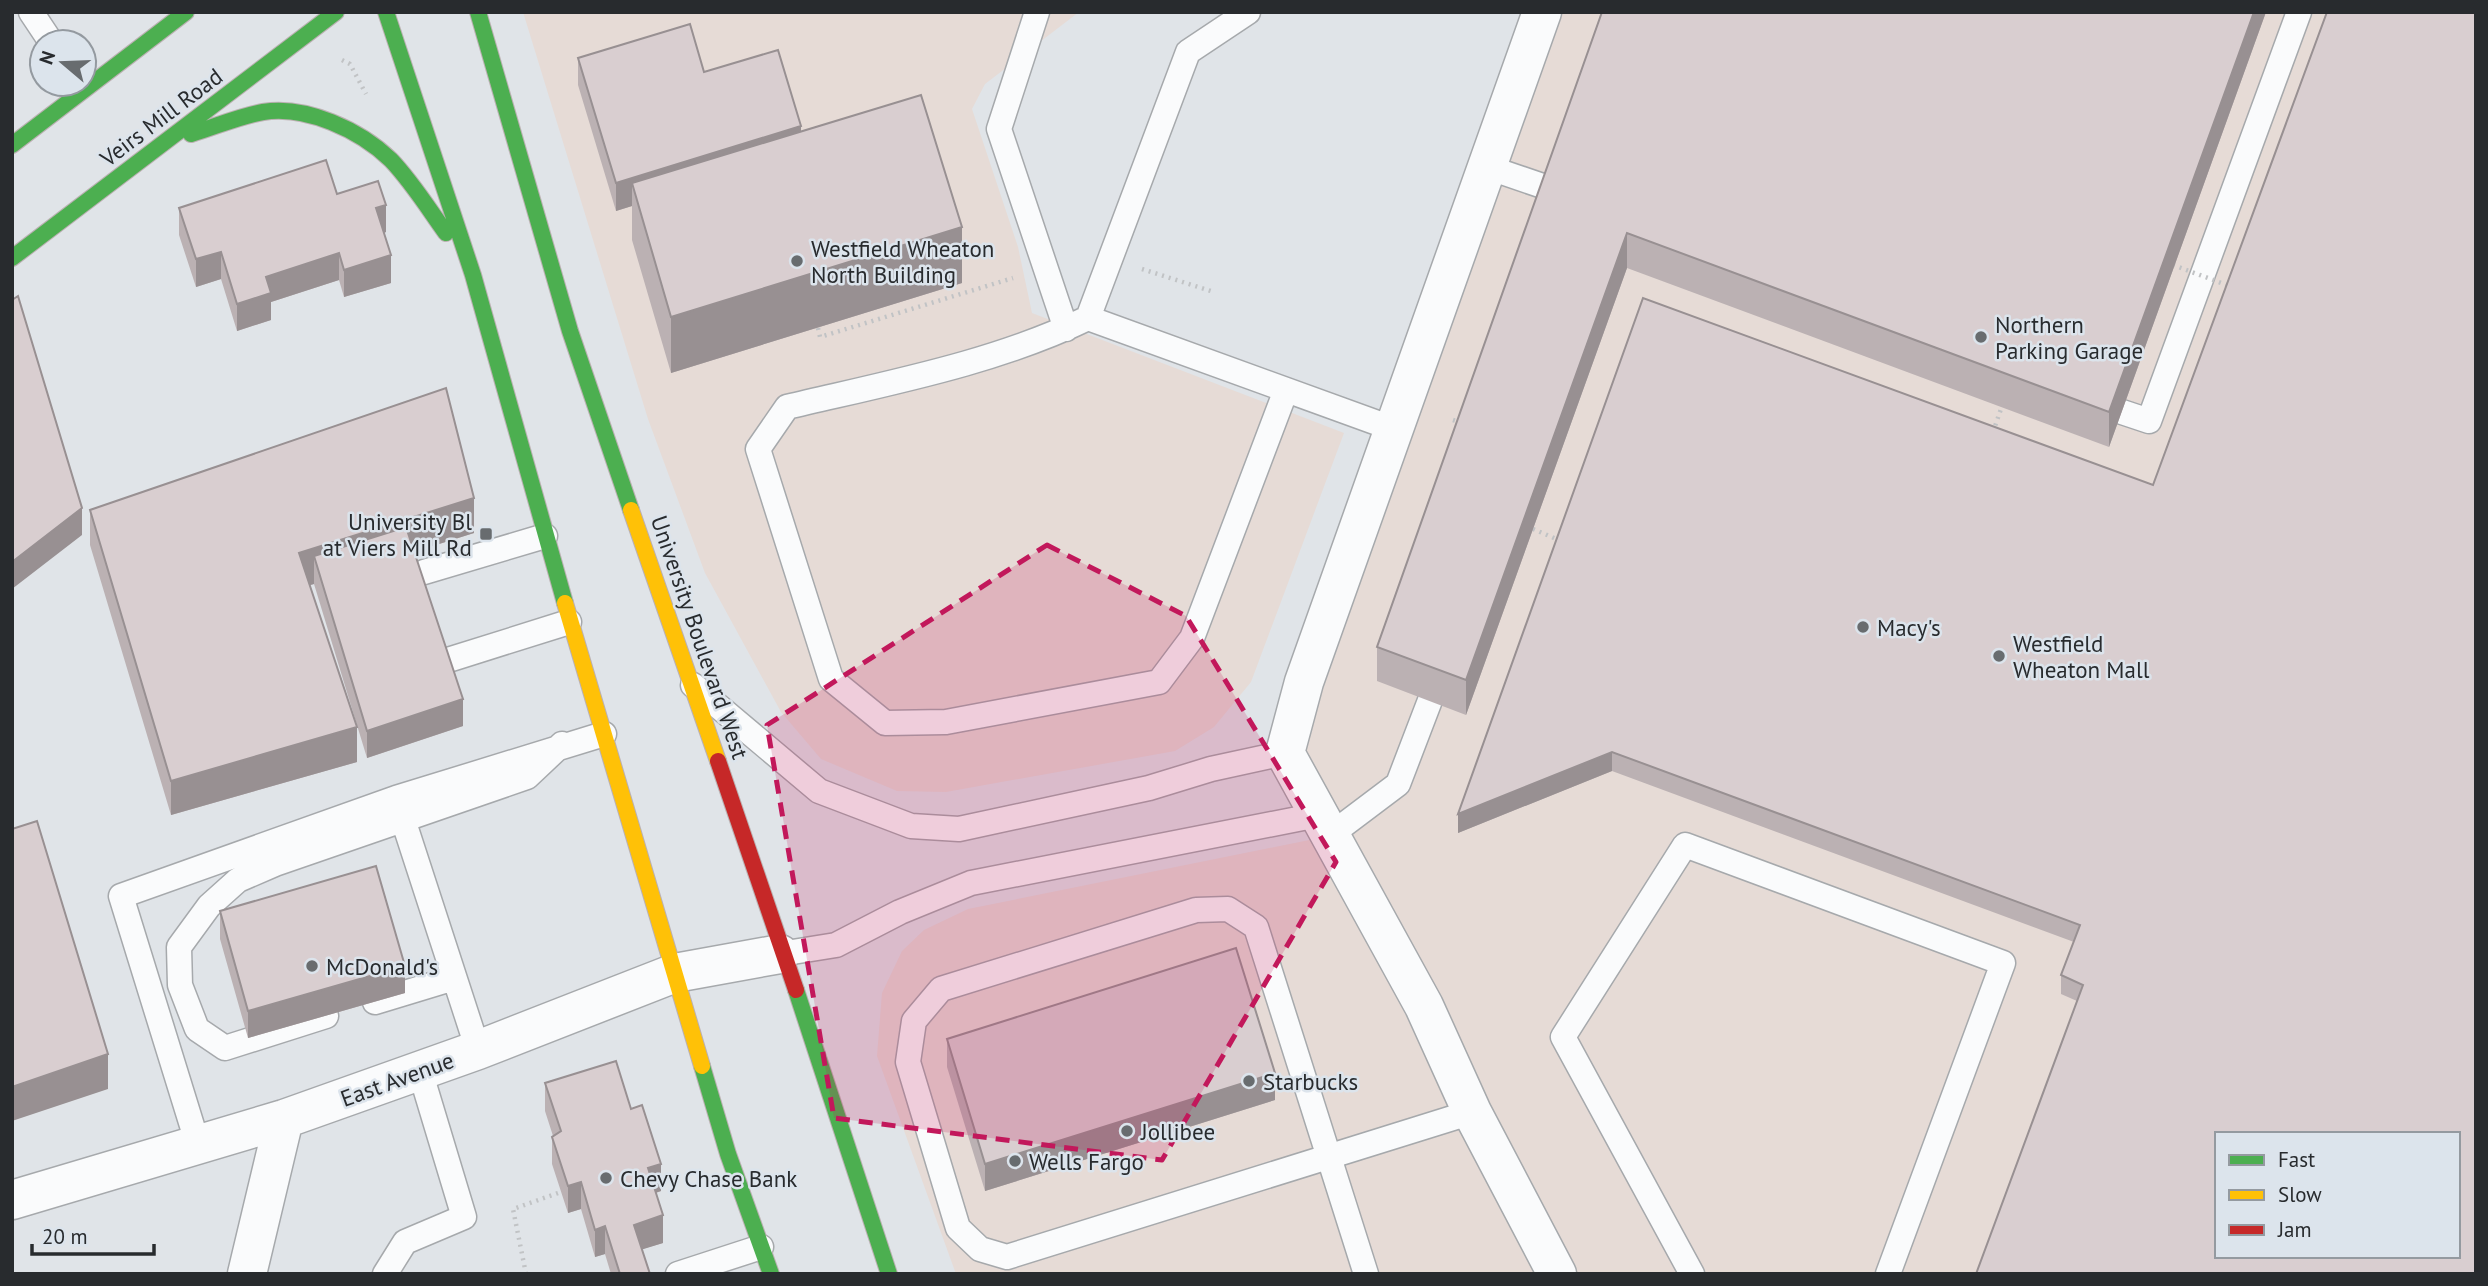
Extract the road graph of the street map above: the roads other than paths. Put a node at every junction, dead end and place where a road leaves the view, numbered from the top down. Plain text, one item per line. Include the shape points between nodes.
1 (31, 12) edge
2 (186, 12) edge
3 (336, 12) edge
4 (386, 12) edge
5 (478, 12) edge
6 (1037, 12) edge
7 (1248, 12) edge
8 (1542, 12) edge
9 (2299, 12) edge
10 (42, 28) edge
11 (98, 75) edge
12 (68, 98) edge
13 (14, 139) edge
14 (166, 142) junction
15 (1487, 167) junction
16 (1599, 205) edge
17 (12, 258) edge
18 (472, 271) junction
19 (1088, 318) junction
20 (1066, 329) junction
21 (1286, 390) junction
22 (2122, 412) edge
23 (1394, 429) junction
24 (545, 536) junction
25 (424, 572) edge
26 (569, 622) junction
27 (1449, 652) edge
28 (448, 660) edge
29 (691, 683) junction
30 (604, 734) junction
31 (1285, 753) junction
32 (399, 808) junction
33 (1324, 826) junction
34 (780, 954) junction
35 (675, 973) junction
36 (454, 978) junction
37 (478, 1050) junction
38 (420, 1071) junction
39 (1472, 1112) junction
40 (284, 1119) junction
41 (198, 1146) junction
42 (1330, 1156) junction
43 (12, 1200) edge
44 (761, 1247) junction
45 (1010, 1266) edge
46 (247, 1274) edge
47 (386, 1274) edge
48 (678, 1274) edge
49 (771, 1274) edge
50 (889, 1274) edge
51 (1366, 1274) edge
52 (1557, 1274) edge
53 (1692, 1274) edge
54 (1888, 1274) edge

1 - 10 lane
2 - 11 main road
3 - 14 main road, Veirs Mill Road
4 - 18 main road
5 - 29 main road, University Boulevard West via 570,331
6 - 20 lane via 999,129
7 - 19 lane via 1188,52
8 - 15 street
9 - 22 lane via 2149,421
12 - 13 main road
14 - 17 main road, Veirs Mill Road
14 - 18 main road via 266,111 306,114 332,124 380,150 421,197
15 - 16 lane
15 - 23 street
18 - 24 main road
19 - 20 lane
19 - 21 lane
20 - 21 lane via 907,378 787,407 758,449 831,679 885,723 946,722 1158,682 1192,638
21 - 23 lane
23 - 31 street via 1304,682
24 - 25 lane
24 - 26 main road
26 - 28 lane
26 - 30 main road
27 - 33 lane via 1398,784
29 - 31 lane via 819,791 911,826 959,829
29 - 34 main road, University Boulevard West
30 - 32 lane via 562,744
30 - 35 main road
31 - 33 street
32 - 36 lane
32 - 36 lane via 238,880 209,906 179,947 180,985 197,1029 225,1048
32 - 41 lane via 121,895
33 - 34 lane via 971,883 836,945
33 - 39 street via 1423,1006
34 - 35 street, East Avenue
34 - 50 main road, University Boulevard West via 808,1023
35 - 37 street, East Avenue
35 - 44 main road via 727,1154
36 - 37 lane
37 - 38 street, East Avenue
38 - 40 street, East Avenue
38 - 47 lane via 464,1217 405,1242
39 - 42 lane
39 - 52 street
40 - 41 street, East Avenue
40 - 46 street
41 - 43 street, East Avenue
42 - 45 lane
42 - 45 lane via 1256,927 1228,909 1196,910 941,989 914,1021 908,1062 958,1228 980,1249
42 - 51 lane
44 - 48 lane
44 - 49 main road
53 - 54 lane via 1563,1037 1685,845 2003,963

